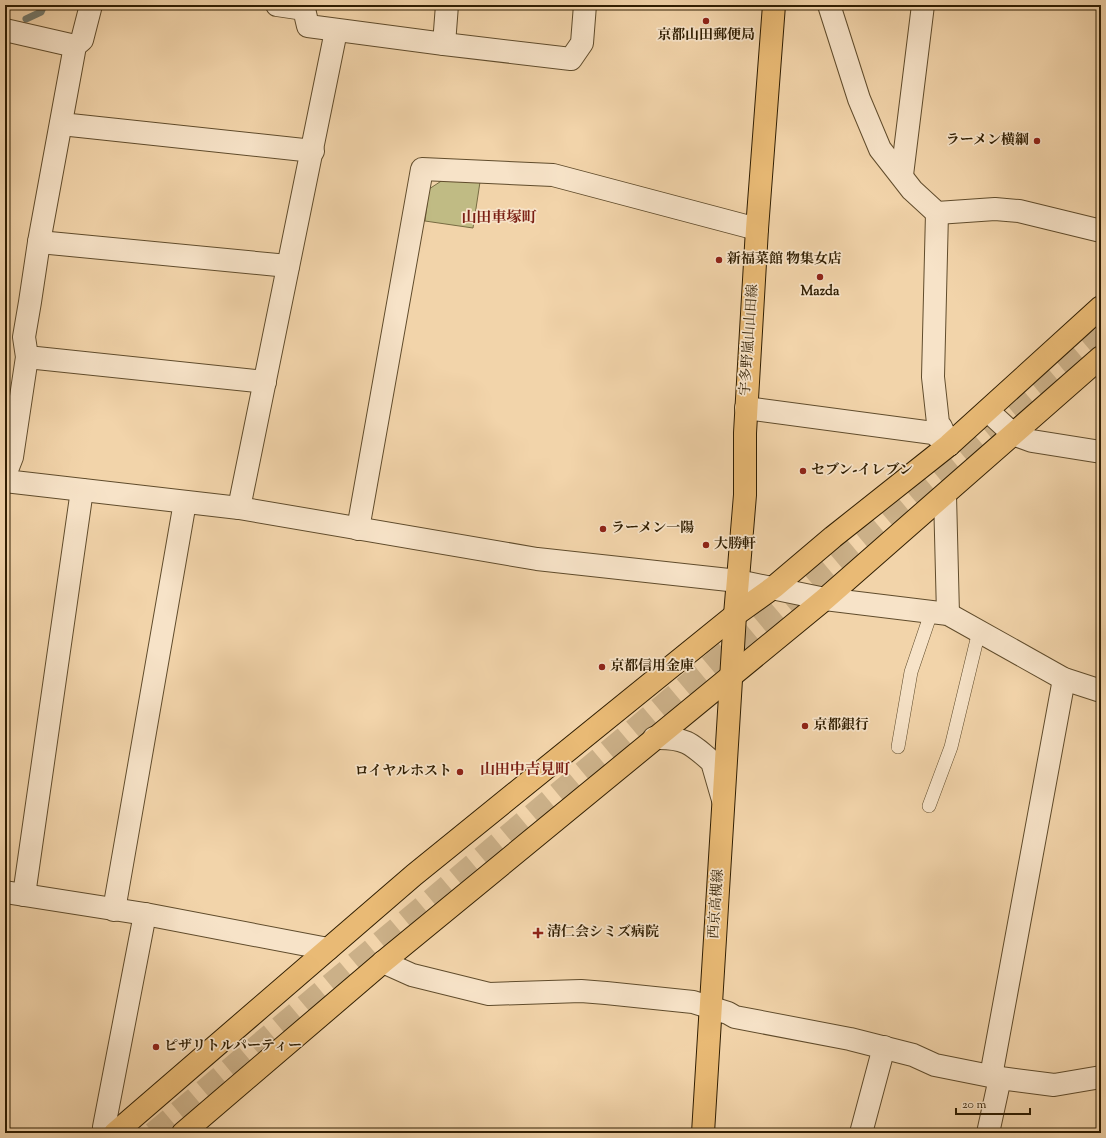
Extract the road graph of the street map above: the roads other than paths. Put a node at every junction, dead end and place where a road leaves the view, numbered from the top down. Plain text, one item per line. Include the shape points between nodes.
1 (91, 5) edge
2 (277, 5) edge
3 (447, 5) edge
4 (585, 5) edge
5 (774, 5) edge
6 (829, 5) edge
7 (923, 5) edge
8 (304, 7) edge
9 (5, 30) edge
10 (336, 31) junction
11 (444, 44) junction
12 (75, 46) junction
13 (61, 124) junction
14 (313, 151) junction
15 (902, 175) junction
16 (937, 213) junction
17 (757, 229) junction
18 (1101, 231) edge
19 (39, 242) junction
20 (288, 266) junction
21 (1101, 307) edge
22 (28, 356) junction
23 (1101, 357) edge
24 (265, 382) junction
25 (746, 408) junction
26 (988, 411) junction
27 (1013, 434) junction
28 (949, 445) junction
29 (1101, 452) edge
30 (5, 475) edge
31 (5, 481) edge
32 (82, 490) junction
33 (945, 494) junction
34 (185, 502) junction
35 (239, 508) junction
36 (358, 529) junction
37 (738, 581) junction
38 (774, 587) junction
39 (825, 598) junction
40 (940, 614) junction
41 (735, 615) junction
42 (979, 631) junction
43 (732, 674) junction
44 (1064, 679) junction
45 (1101, 691) edge
46 (654, 738) junction
47 (898, 747) dead end
48 (723, 802) junction
49 (929, 806) dead end
50 (15, 894) edge
51 (114, 910) junction
52 (145, 914) junction
53 (328, 949) junction
54 (383, 962) junction
55 (710, 1007) junction
56 (884, 1047) junction
57 (1100, 1074) edge
58 (996, 1077) junction
59 (108, 1133) edge
60 (115, 1133) edge
61 (183, 1133) edge
62 (703, 1133) edge
63 (862, 1133) edge
64 (988, 1133) edge

1 - 12 street via 82,40
2 - 8 street
3 - 11 street
4 - 11 street via 582,43 571,59
5 - 17 main road, 宇多野嵐山山田線
6 - 15 street via 859,99 880,149
7 - 15 street
8 - 10 street via 308,26
9 - 12 street
10 - 11 street
10 - 14 street
12 - 13 street
13 - 14 street
13 - 19 street
14 - 20 street
15 - 16 street via 912,190
16 - 18 street via 995,209 1019,211
16 - 28 street via 933,377 938,424
17 - 25 main road, 宇多野嵐山山田線
17 - 36 street via 553,175 422,169
19 - 20 street
19 - 22 street via 24,337
20 - 24 street
21 - 26 main road
22 - 24 street
22 - 30 street via 12,457
23 - 27 main road
24 - 35 street
25 - 28 street via 933,433
25 - 37 main road, 宇多野嵐山山田線 via 745,495
26 - 27 street
26 - 28 main road
27 - 29 street via 1032,441
27 - 33 main road
28 - 38 main road via 832,537
31 - 32 street
32 - 34 street
32 - 50 street
33 - 39 main road
33 - 40 street
34 - 35 street
34 - 51 street
35 - 36 street
36 - 37 street via 537,559
37 - 38 street
37 - 41 main road, 宇多野嵐山山田線
38 - 39 street
38 - 41 main road
39 - 40 street
39 - 43 main road
40 - 42 street
40 - 47 lane via 912,672
41 - 43 main road, 宇多野嵐山山田線
41 - 53 main road via 421,870
42 - 44 street
42 - 49 lane via 951,747
43 - 46 main road
43 - 48 main road, 西京高槻線
44 - 45 street
44 - 58 street
46 - 48 street via 670,737 690,743 712,762
46 - 54 main road
48 - 55 main road, 西京高槻線
50 - 51 street
51 - 52 street
52 - 53 street
52 - 59 street via 104,1127
53 - 60 main road
54 - 55 street via 412,975 489,994 581,991 693,1002
54 - 61 main road
55 - 56 street via 735,1018
55 - 62 main road, 西京高槻線
56 - 58 street via 913,1055 935,1065
56 - 63 street
57 - 58 street via 1054,1085
58 - 64 street

